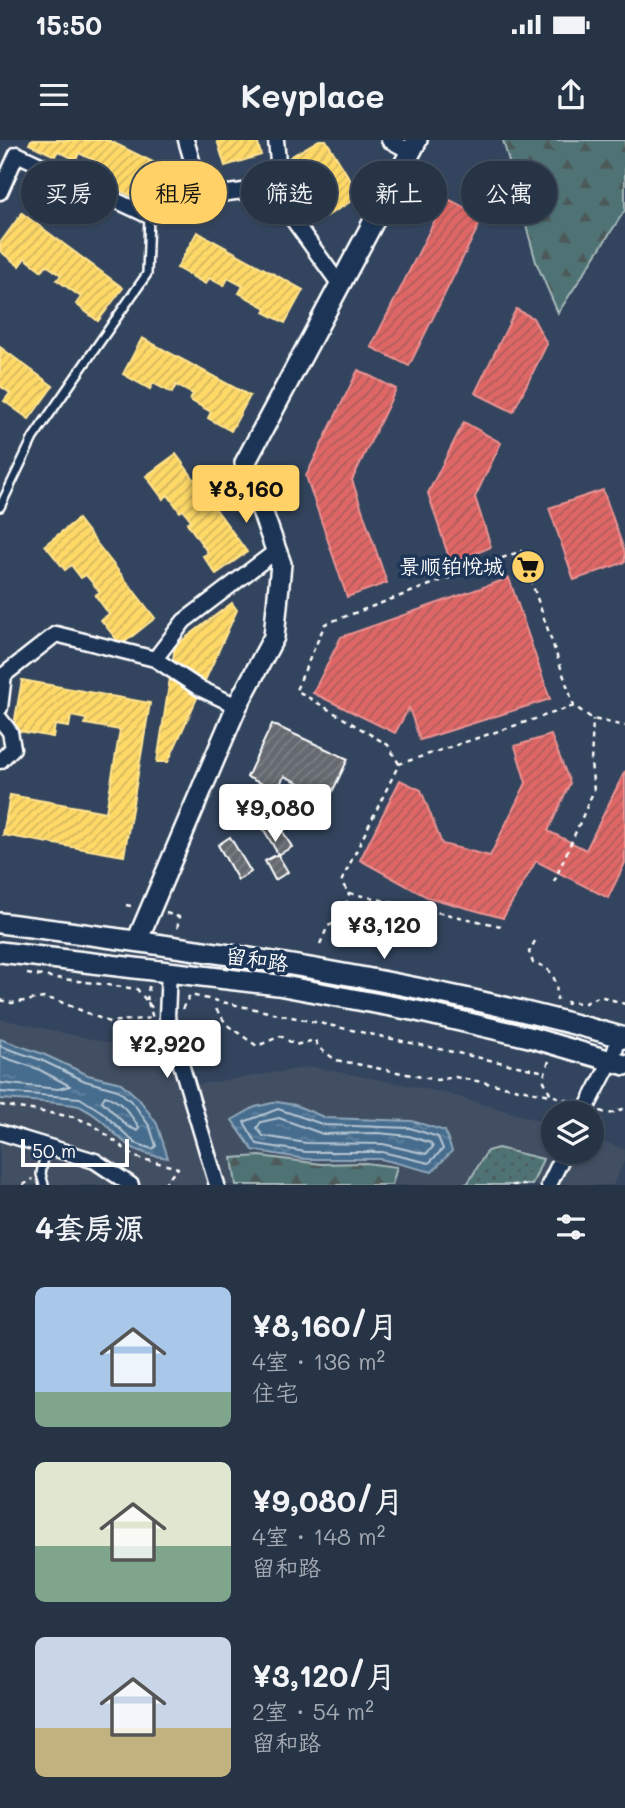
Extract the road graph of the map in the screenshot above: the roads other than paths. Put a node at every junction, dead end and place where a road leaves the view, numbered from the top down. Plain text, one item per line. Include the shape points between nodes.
1 (23, 140) edge
2 (186, 140) edge
3 (276, 140) edge
4 (389, 140) edge
5 (414, 146) edge
6 (17, 154) junction
7 (192, 161) edge
8 (278, 161) edge
9 (0, 192) edge
10 (131, 208) edge
11 (149, 224) edge
12 (297, 224) edge
13 (340, 285) junction
14 (0, 507) edge
15 (276, 551) junction
16 (155, 659) junction
17 (237, 705) junction
18 (0, 708) edge
19 (0, 719) edge
20 (0, 761) edge
21 (0, 923) edge
22 (137, 941) junction
23 (0, 952) edge
24 (169, 970) junction
25 (623, 1034) edge
26 (619, 1062) edge
27 (592, 1101) edge
28 (0, 1132) edge
29 (47, 1144) junction
30 (559, 1164) edge
31 (44, 1185) edge
32 (131, 1185) edge
33 (217, 1185) edge
34 (549, 1185) edge

1 - 6 street
2 - 7 street
3 - 8 street
4 - 5 street
5 - 13 main road
6 - 9 street
6 - 10 street
11 - 14 lane via 147,274 33,438
12 - 13 street
13 - 15 main road via 245,463
15 - 16 street via 184,621
15 - 17 main road via 281,564 274,637
16 - 17 street via 199,688
16 - 18 street via 56,634 4,675
17 - 22 main road
19 - 20 street via 10,732 13,748
21 - 22 main road, 留和路
22 - 25 main road, 留和路 via 396,984
23 - 24 main road, 留和路
24 - 26 main road, 留和路 via 417,1011
24 - 33 street via 167,1017
25 - 26 street
26 - 27 street
28 - 29 street
29 - 31 lane via 41,1174
29 - 32 street via 95,1161
30 - 34 street

